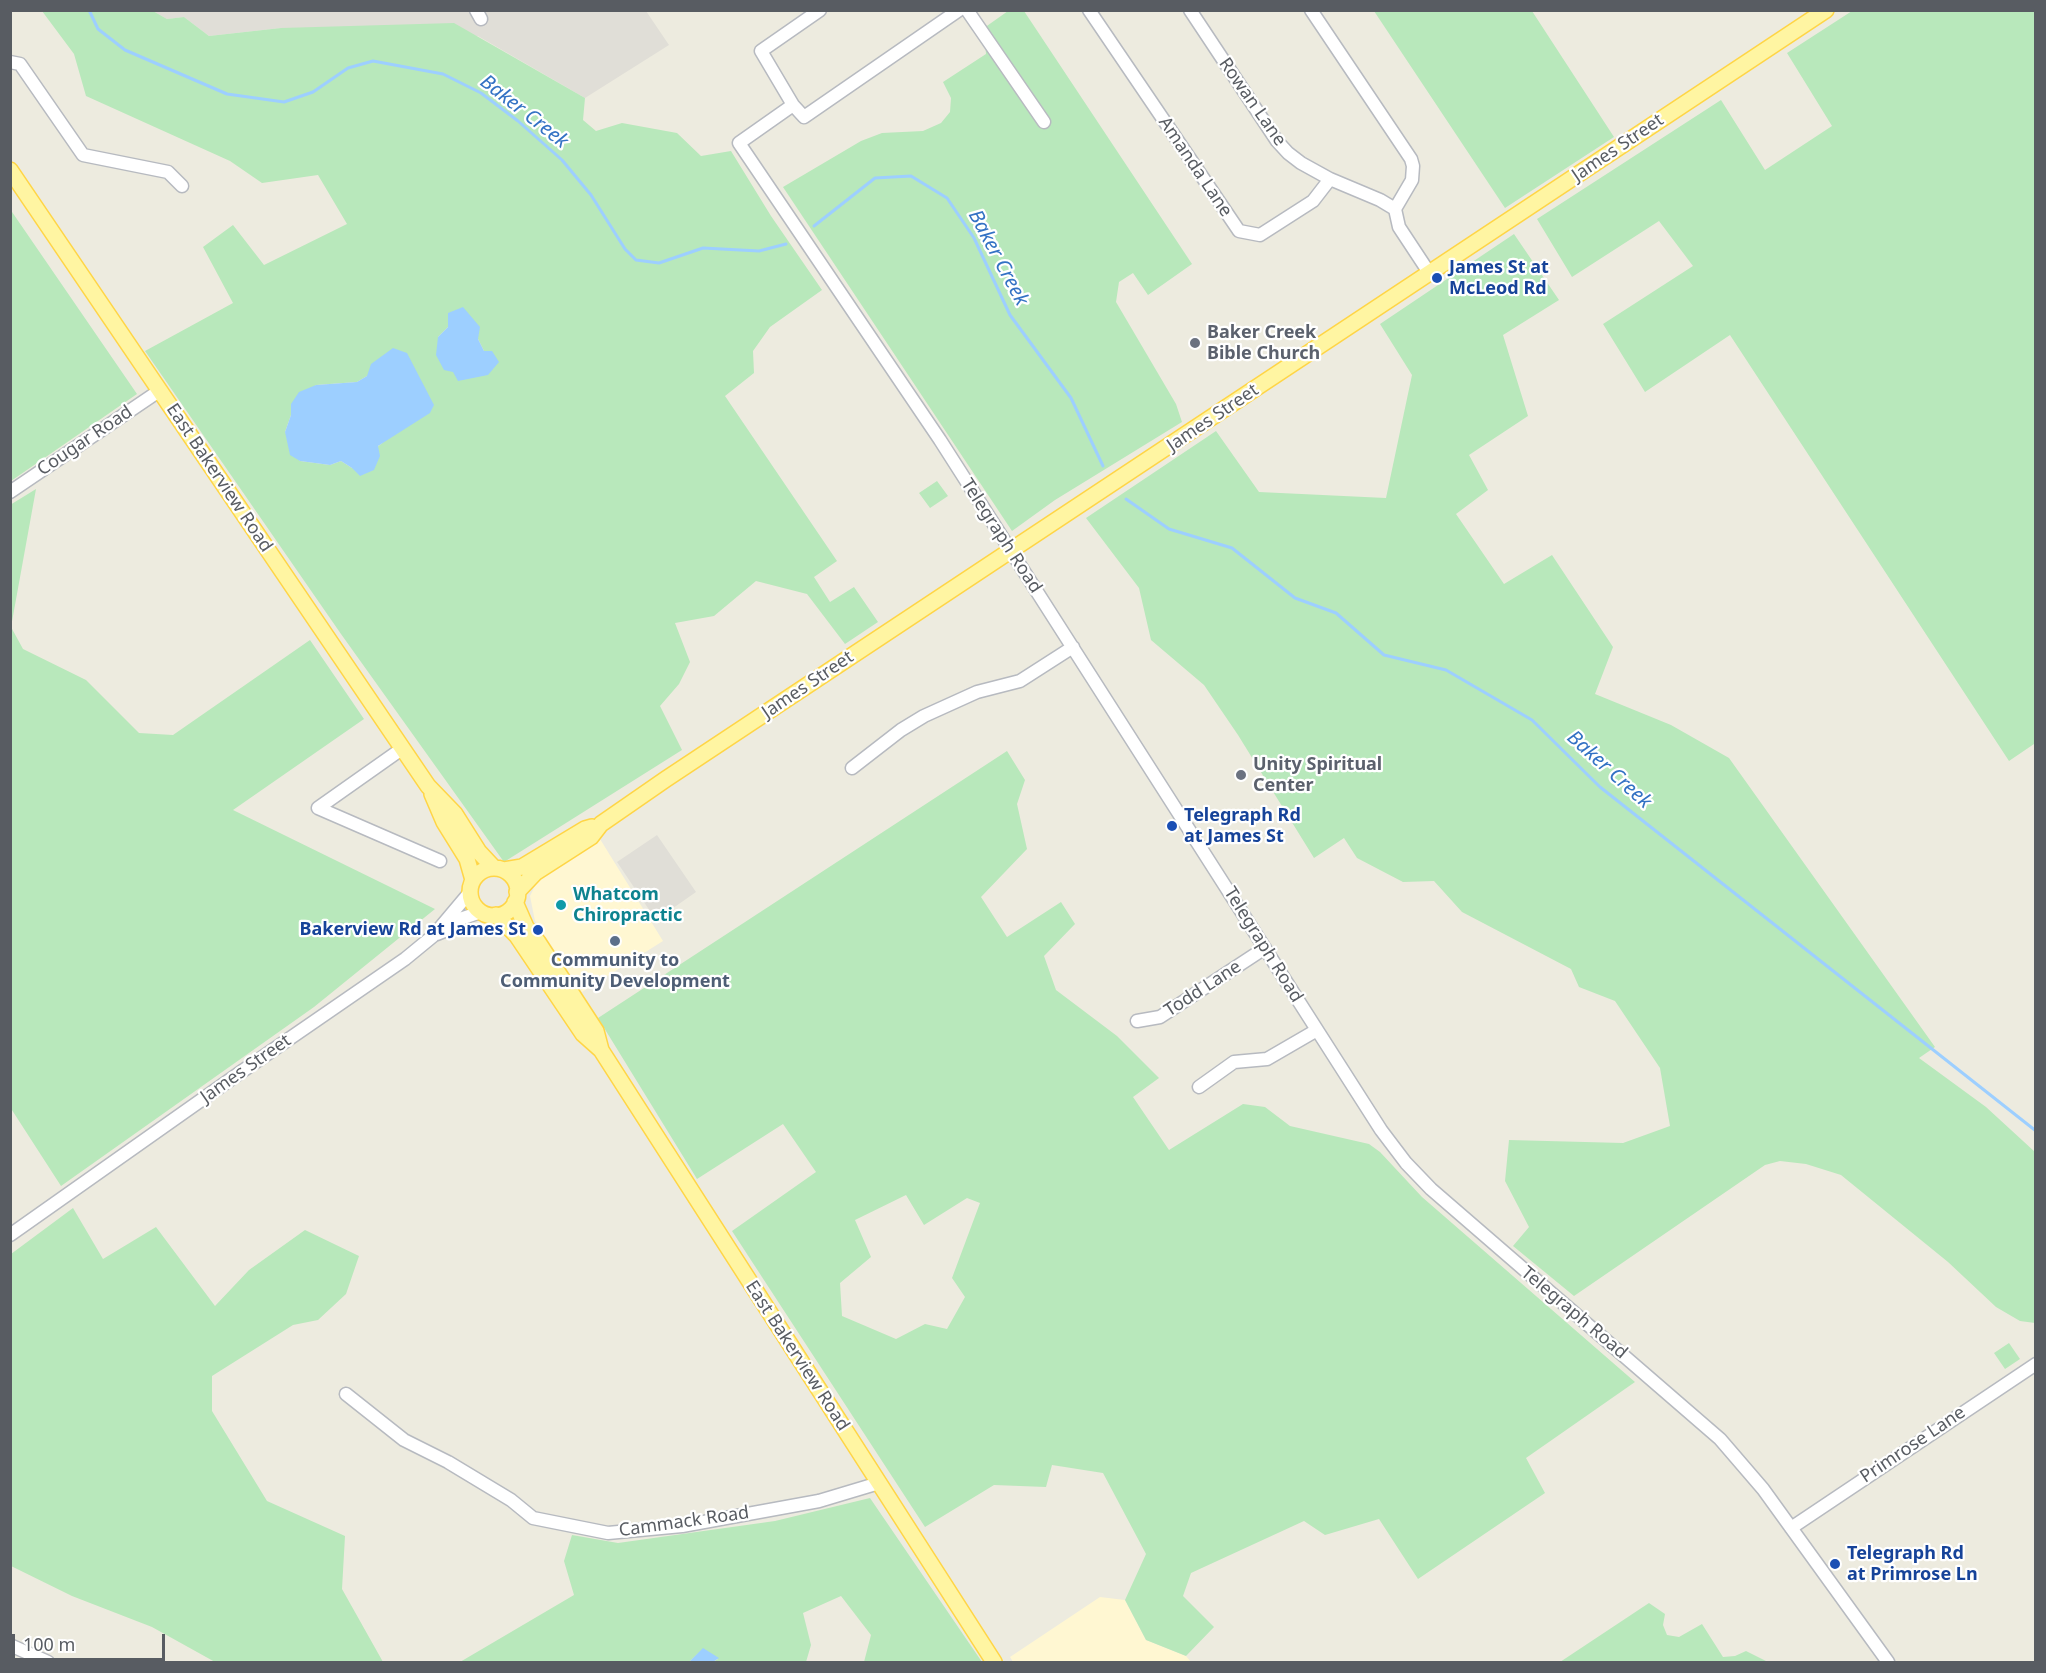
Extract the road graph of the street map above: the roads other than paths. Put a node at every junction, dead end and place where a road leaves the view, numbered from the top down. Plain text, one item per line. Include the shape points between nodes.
1 (820, 10) edge
2 (959, 10) edge
3 (967, 10) edge
4 (1089, 10) edge
5 (1190, 10) edge
6 (1311, 10) edge
7 (1826, 10) edge
8 (10, 62) edge
9 (794, 105) junction
10 (1044, 122) dead end
11 (10, 170) edge
12 (1330, 179) junction
13 (182, 186) dead end
14 (1395, 208) junction
15 (1430, 274) junction
16 (159, 391) junction
17 (10, 492) edge
18 (1010, 552) junction
19 (1073, 647) junction
20 (403, 748) junction
21 (852, 768) dead end
22 (428, 786) junction
23 (601, 824) junction
24 (440, 861) dead end
25 (499, 869) junction
26 (472, 886) junction
27 (516, 897) junction
28 (481, 912) junction
29 (496, 915) junction
30 (434, 936) junction
31 (1264, 948) junction
32 (1137, 1021) dead end
33 (1317, 1030) junction
34 (601, 1050) junction
35 (1199, 1087) dead end
36 (10, 1234) edge
37 (2036, 1364) edge
38 (346, 1394) dead end
39 (879, 1483) junction
40 (1791, 1528) junction
41 (10, 1645) edge
42 (48, 1662) edge
43 (994, 1662) edge
44 (1888, 1662) edge

1 - 9 street via 761,51
2 - 9 street via 804,117
3 - 10 street
4 - 12 street, Amanda Lane via 1239,231 1260,235 1313,201
5 - 12 street, Rowan Lane via 1277,141 1301,163
6 - 14 street via 1411,159 1413,180
7 - 15 main road, James Street
8 - 13 street via 20,64 83,155 168,172
9 - 18 street, Telegraph Road via 739,142 940,440
11 - 16 main road, East Bakerview Road
12 - 14 street, Rowan Lane
14 - 15 street via 1399,227
15 - 18 main road, James Street
16 - 17 street, Cougar Road
16 - 20 main road, East Bakerview Road
18 - 19 street, Telegraph Road
18 - 23 main road, James Street
19 - 21 street via 1020,681 977,692 924,716
19 - 31 street, Telegraph Road
20 - 22 main road, East Bakerview Road
20 - 24 street via 318,808
22 - 25 main road, East Bakerview Road via 455,814 478,852
22 - 26 main road, East Bakerview Road via 467,859
23 - 25 main road, James Street via 585,828 522,867
23 - 27 main road, James Street via 591,837 535,873
25 - 26 main road via 484,870
25 - 27 main road via 515,881
26 - 28 main road via 473,902
26 - 30 street, James Street
27 - 29 main road via 508,910
27 - 34 main road, East Bakerview Road via 526,927 596,1031
28 - 29 main road
28 - 30 street
29 - 34 main road, East Bakerview Road via 517,936 583,1034
30 - 36 street, James Street
31 - 32 street, Todd Lane via 1160,1017
31 - 33 street, Telegraph Road
33 - 35 street via 1267,1059 1234,1062
33 - 40 street, Telegraph Road via 1391,1144 1431,1189 1720,1439
34 - 39 main road, East Bakerview Road
37 - 40 street, Primrose Lane
38 - 39 street, Cammack Road via 404,1440 511,1500 532,1518 608,1533 682,1526 819,1501
39 - 43 main road, East Bakerview Road
40 - 44 street, Telegraph Road
41 - 42 street

